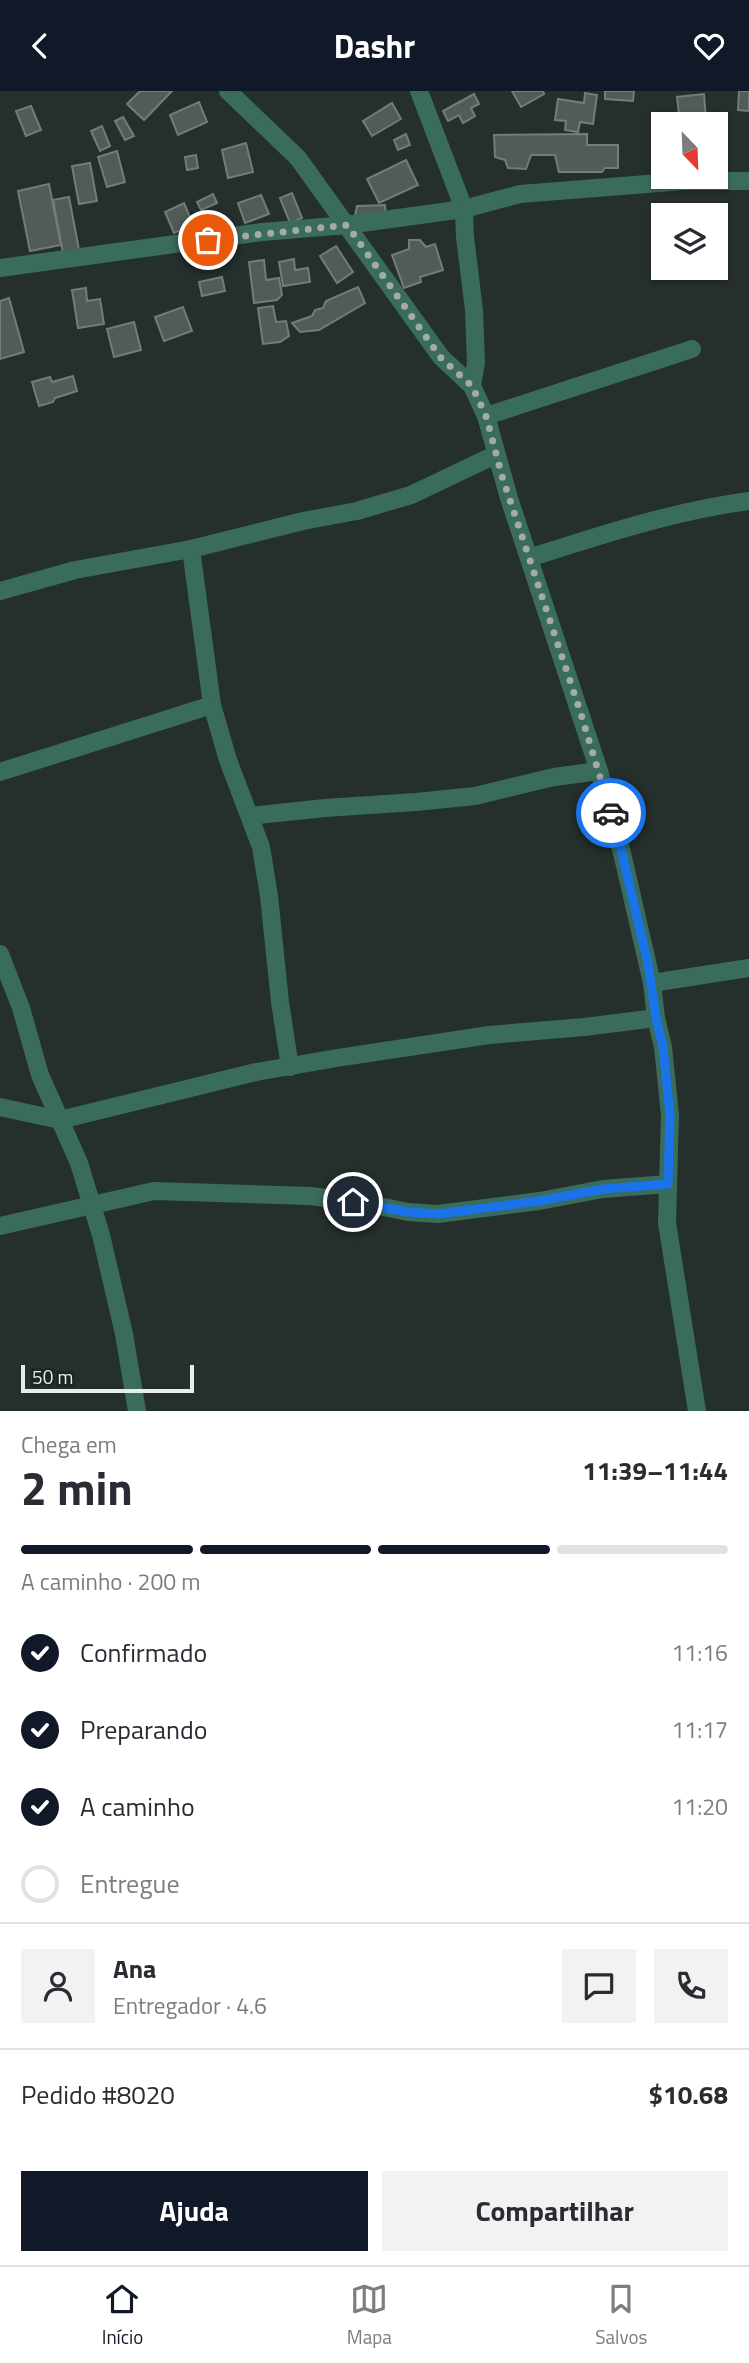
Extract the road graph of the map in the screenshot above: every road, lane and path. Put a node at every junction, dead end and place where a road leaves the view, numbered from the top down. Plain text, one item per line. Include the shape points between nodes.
1 (228, 91) edge
2 (419, 91) edge
3 (749, 181) edge
4 (464, 209) junction
5 (347, 225) junction
6 (0, 268) edge
7 (692, 349) dead end
8 (472, 386) junction
9 (486, 416) junction
10 (495, 455) junction
11 (749, 501) edge
12 (191, 549) junction
13 (529, 558) junction
14 (0, 591) edge
15 (212, 705) junction
16 (599, 771) junction
17 (0, 772) edge
18 (250, 817) junction
19 (0, 954) edge
20 (749, 968) edge
21 (652, 983) junction
22 (656, 1018) junction
23 (290, 1067) junction
24 (0, 1107) edge
25 (60, 1120) junction
26 (668, 1184) junction
27 (91, 1205) junction
28 (0, 1226) edge
29 (137, 1411) edge
30 (697, 1411) edge

1 - 5 street via 298,158
2 - 4 street
3 - 4 street via 685,181 520,194
4 - 5 street
4 - 8 street via 474,310
5 - 6 street via 262,232
5 - 8 street via 441,358
7 - 9 street
8 - 9 street
9 - 10 street
10 - 12 street via 400,498
10 - 13 street
11 - 13 street via 671,516
12 - 14 street via 75,570
12 - 15 street
13 - 16 street
15 - 17 street
15 - 18 street
16 - 18 street via 475,796
16 - 21 street
18 - 23 street via 261,847 269,896
19 - 25 street via 40,1076
20 - 21 street
21 - 22 street
22 - 23 street via 489,1035
22 - 26 street via 670,1115
23 - 25 street
24 - 25 street
25 - 27 street
26 - 27 street via 438,1214 311,1196 235,1192 154,1191
26 - 30 street via 667,1223
27 - 28 street
27 - 29 street via 113,1281

